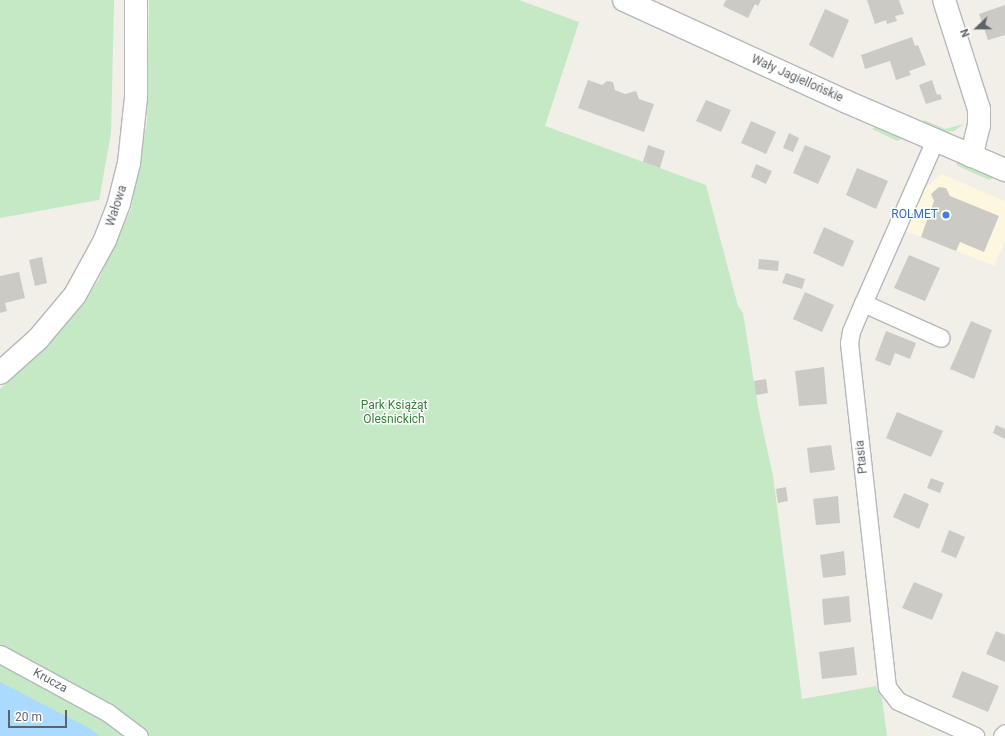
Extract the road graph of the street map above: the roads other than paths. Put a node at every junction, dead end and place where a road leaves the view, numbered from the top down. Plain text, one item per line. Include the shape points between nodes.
1 (136, 0) edge
2 (624, 0) edge
3 (944, 0) edge
4 (935, 140) junction
5 (971, 156) junction
6 (1005, 170) edge
7 (862, 303) junction
8 (942, 338) dead end
9 (0, 374) edge
10 (0, 654) edge
11 (1005, 733) edge
12 (139, 736) edge
13 (975, 736) edge
14 (1002, 736) edge

1 - 9 street, Wałowa via 136,97 129,163 119,204 105,240 75,295 38,339
2 - 4 street, Wały Jagiellońskie
3 - 5 street via 979,109 979,125
4 - 5 street, Wały Jagiellońskie
4 - 7 street, Ptasia
5 - 6 street, Wały Jagiellońskie
7 - 8 street
7 - 13 street, Ptasia via 851,331 849,344 887,687 898,701
10 - 12 street, Krucza via 107,712
11 - 14 street

